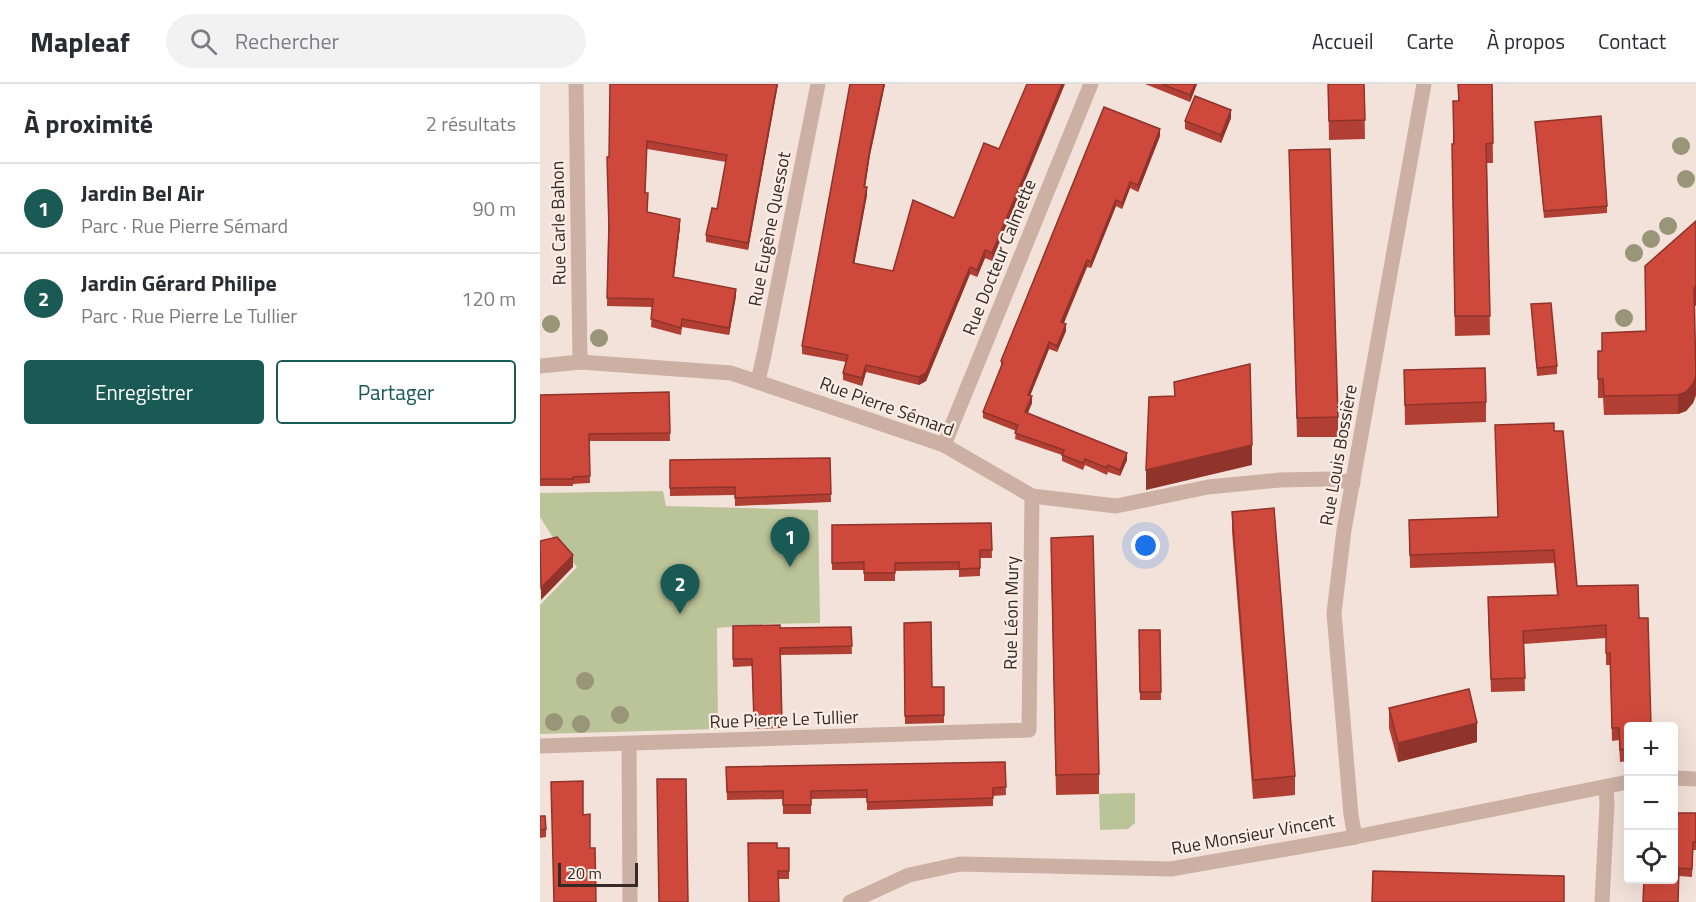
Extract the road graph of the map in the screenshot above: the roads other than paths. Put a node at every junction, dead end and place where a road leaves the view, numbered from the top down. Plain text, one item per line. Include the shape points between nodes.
1 (576, 84) edge
2 (818, 84) edge
3 (1091, 84) edge
4 (1424, 84) edge
5 (580, 362) junction
6 (540, 366) edge
7 (758, 381) junction
8 (944, 445) junction
9 (1353, 483) junction
10 (1032, 496) junction
11 (1029, 730) joint
12 (629, 744) junction
13 (540, 746) edge
14 (1678, 778) edge
15 (1696, 779) edge
16 (1624, 783) edge
17 (1606, 787) junction
18 (1355, 837) junction
19 (630, 902) edge
20 (850, 902) edge
21 (1602, 902) edge

1 - 5 street, Rue Carle Bahon
2 - 7 street, Rue Eugène Quessot
3 - 8 street, Rue Docteur Calmette
4 - 9 street, Rue Louis Bossière
5 - 6 street, Rue Pierre Sémard
5 - 7 street, Rue Pierre Sémard via 732,373
7 - 8 street, Rue Pierre Sémard
8 - 10 street, Rue Pierre Sémard
9 - 10 street, Rue Pierre Sémard via 1332,479 1280,480 1208,487 1116,506
9 - 18 street, Rue Louis Bossière via 1334,613
10 - 11 street, Rue Léon Mury
11 - 12 street, Rue Pierre Le Tullier
12 - 13 street, Rue Pierre Le Tullier
12 - 19 street
14 - 15 street
16 - 17 street, Rue Monsieur Vincent
17 - 18 street, Rue Monsieur Vincent
17 - 21 street
18 - 20 street, Rue Monsieur Vincent via 1171,869 960,864 909,875

